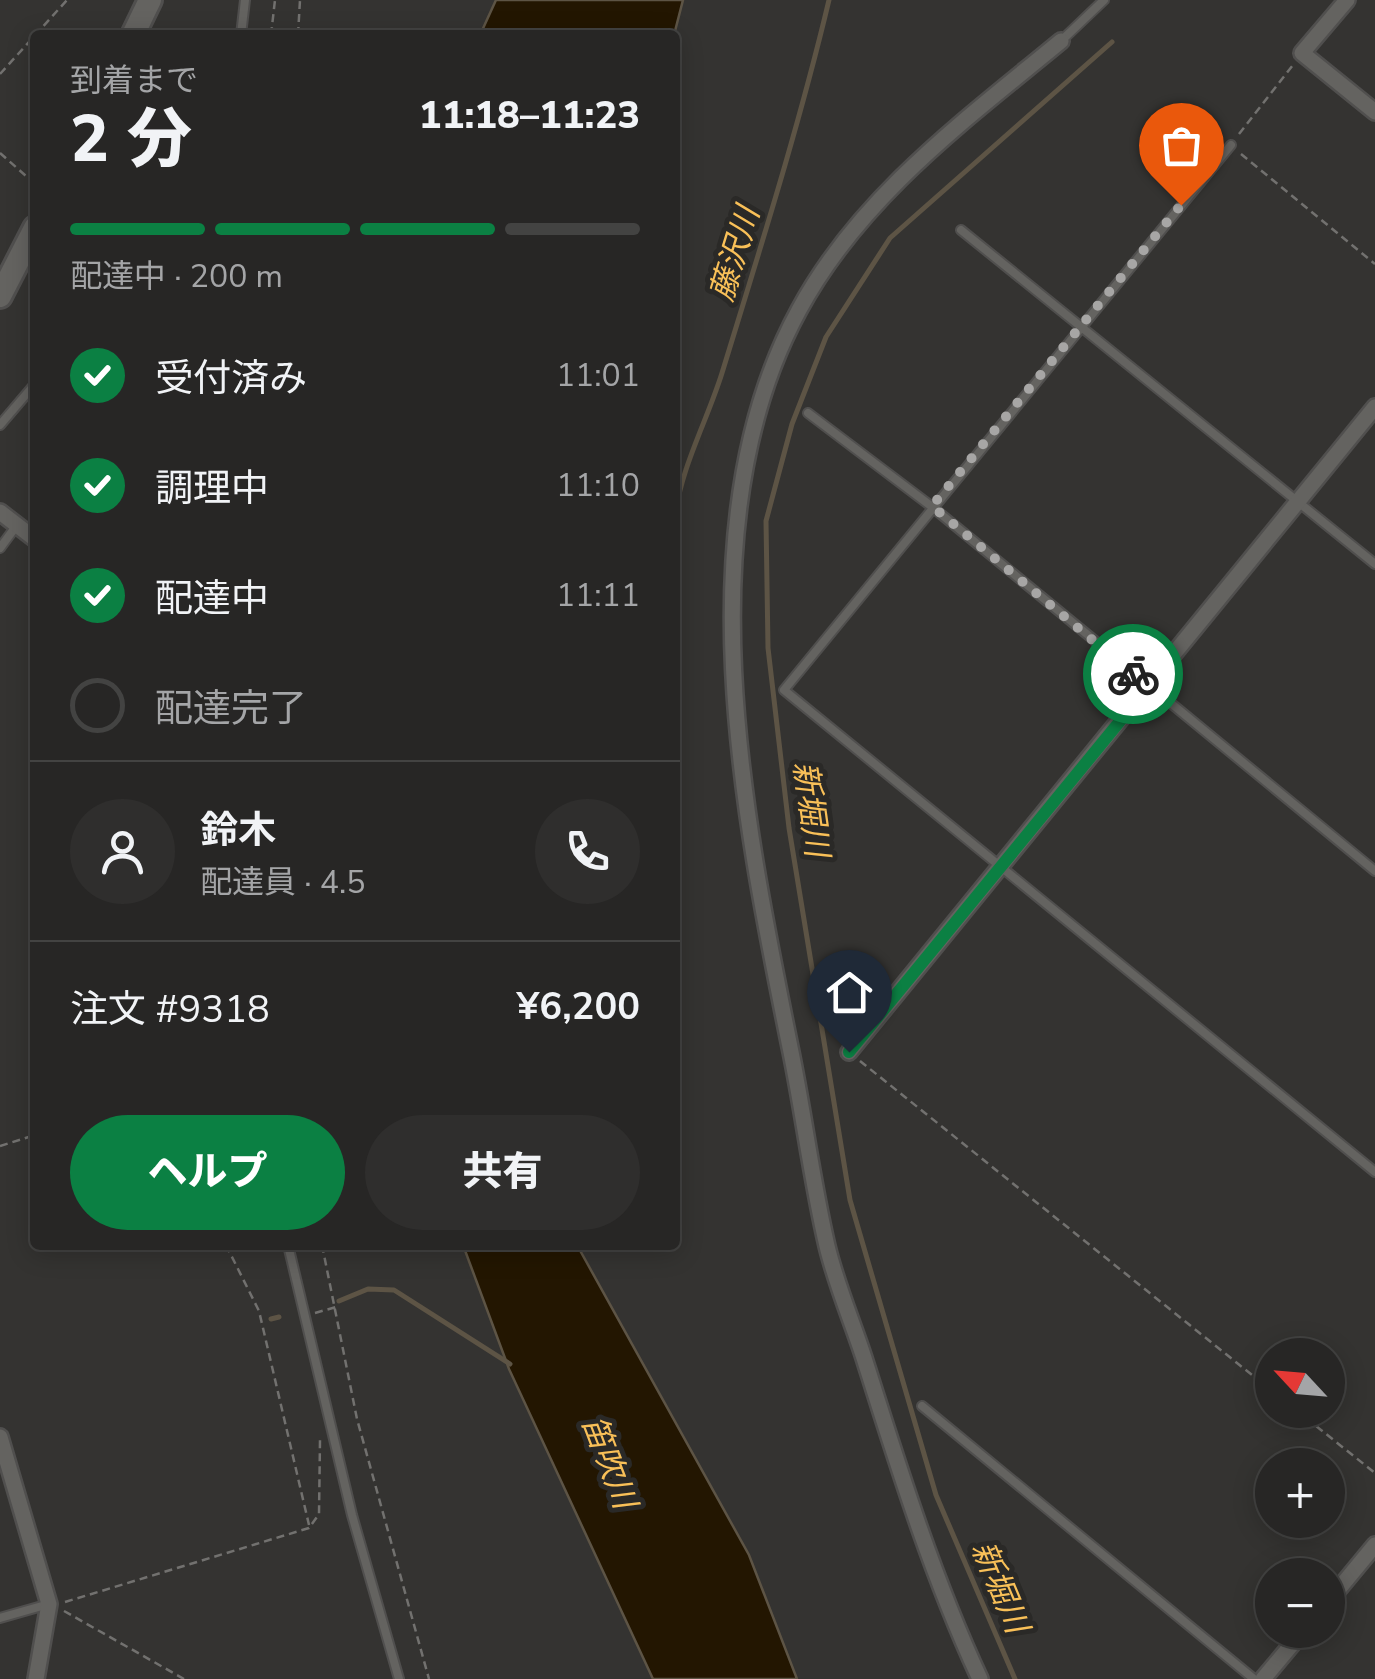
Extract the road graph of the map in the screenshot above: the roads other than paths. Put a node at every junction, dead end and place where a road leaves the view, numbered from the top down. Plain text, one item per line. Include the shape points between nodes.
1 (150, 0) edge
2 (245, 0) edge
3 (1104, 0) edge
4 (1347, 0) edge
5 (136, 30) edge
6 (242, 30) edge
7 (1061, 41) joint
8 (1375, 112) edge
9 (1230, 144) road end
10 (961, 230) dead end
11 (30, 238) edge
12 (0, 296) edge
13 (1081, 326) junction
14 (30, 390) edge
15 (1375, 407) edge
16 (808, 413) dead end
17 (0, 426) edge
18 (1298, 501) junction
19 (932, 506) junction
20 (0, 512) edge
21 (17, 526) junction
22 (30, 536) edge
23 (0, 548) edge
24 (1375, 564) edge
25 (1148, 687) junction
26 (1001, 868) junction
27 (1375, 870) edge
28 (849, 1052) road end
29 (1375, 1172) edge
30 (289, 1250) edge
31 (922, 1406) dead end
32 (0, 1438) edge
33 (1375, 1545) edge
34 (1345, 1581) edge
35 (49, 1604) junction
36 (0, 1618) edge
37 (1289, 1648) edge
38 (36, 1679) edge
39 (399, 1679) edge
40 (980, 1679) edge
41 (1254, 1679) edge
42 (1262, 1679) edge

1 - 5 main road
2 - 6 lane
3 - 7 lane
4 - 8 street via 1302,54
7 - 40 street via 886,188 799,309 749,447 736,558 733,720 827,1248 899,1476
9 - 13 lane
10 - 13 lane
11 - 12 main road
13 - 18 lane
13 - 19 lane
14 - 17 lane
15 - 18 street
16 - 19 lane
18 - 24 lane
18 - 25 street
19 - 25 lane
19 - 26 lane via 784,690
20 - 21 street
21 - 22 street
21 - 23 lane
25 - 26 street
25 - 27 lane
26 - 28 street
26 - 29 lane
30 - 39 lane
31 - 41 lane
32 - 35 street
33 - 34 street
35 - 36 lane
35 - 38 street
37 - 42 street

